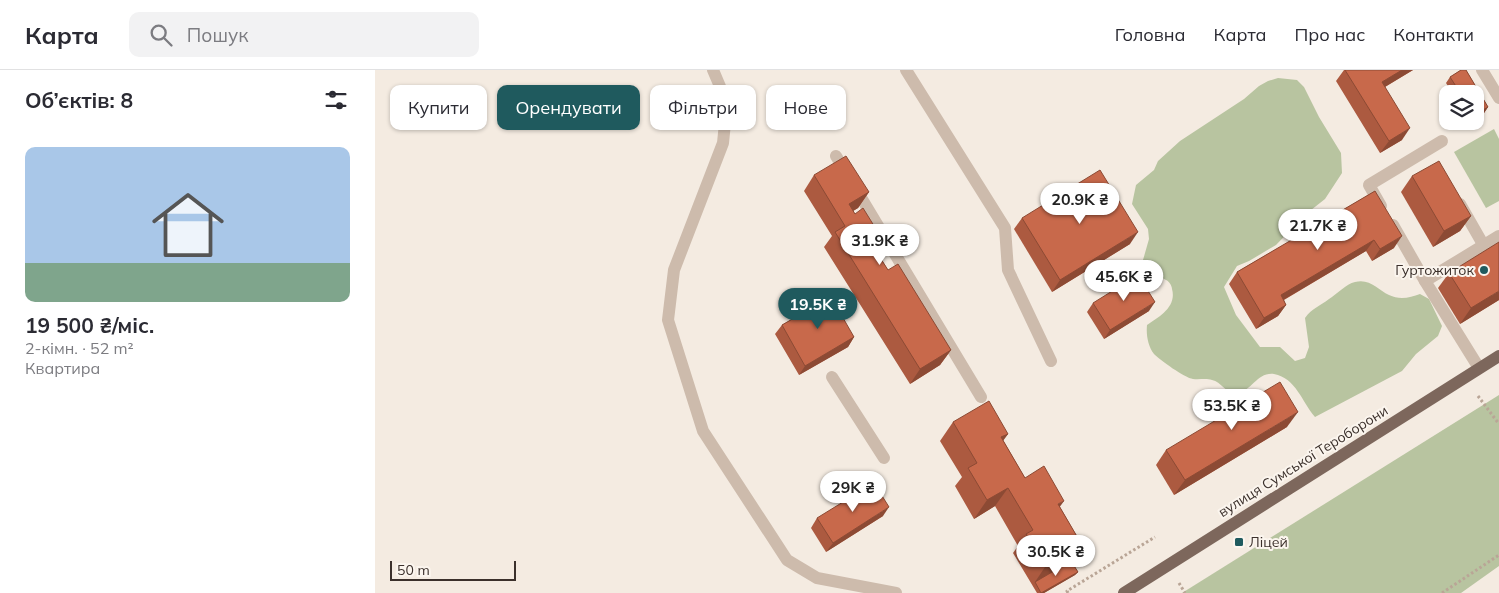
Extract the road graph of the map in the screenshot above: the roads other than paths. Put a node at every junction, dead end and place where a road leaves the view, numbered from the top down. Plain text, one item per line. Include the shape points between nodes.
1 (713, 70) edge
2 (906, 70) edge
3 (1482, 70) edge
4 (1499, 98) edge
5 (1442, 141) dead end
6 (836, 156) dead end
7 (1456, 197) edge
8 (1499, 236) edge
9 (1484, 246) junction
10 (1425, 281) junction
11 (1499, 356) edge
12 (1051, 361) dead end
13 (1479, 368) junction
14 (831, 377) dead end
15 (981, 397) dead end
16 (884, 458) dead end
17 (896, 593) edge
18 (1123, 593) edge

1 - 17 lane via 727,103 723,143 674,270 669,320 703,431 787,560 817,578
2 - 12 lane via 1005,228 1008,270
3 - 4 lane
5 - 10 lane via 1369,185
6 - 15 lane
7 - 9 lane
8 - 9 lane
9 - 10 lane
10 - 13 lane
11 - 13 main road, вулиця Сумської Тероборони
13 - 18 main road, вулиця Сумської Тероборони
14 - 16 lane

